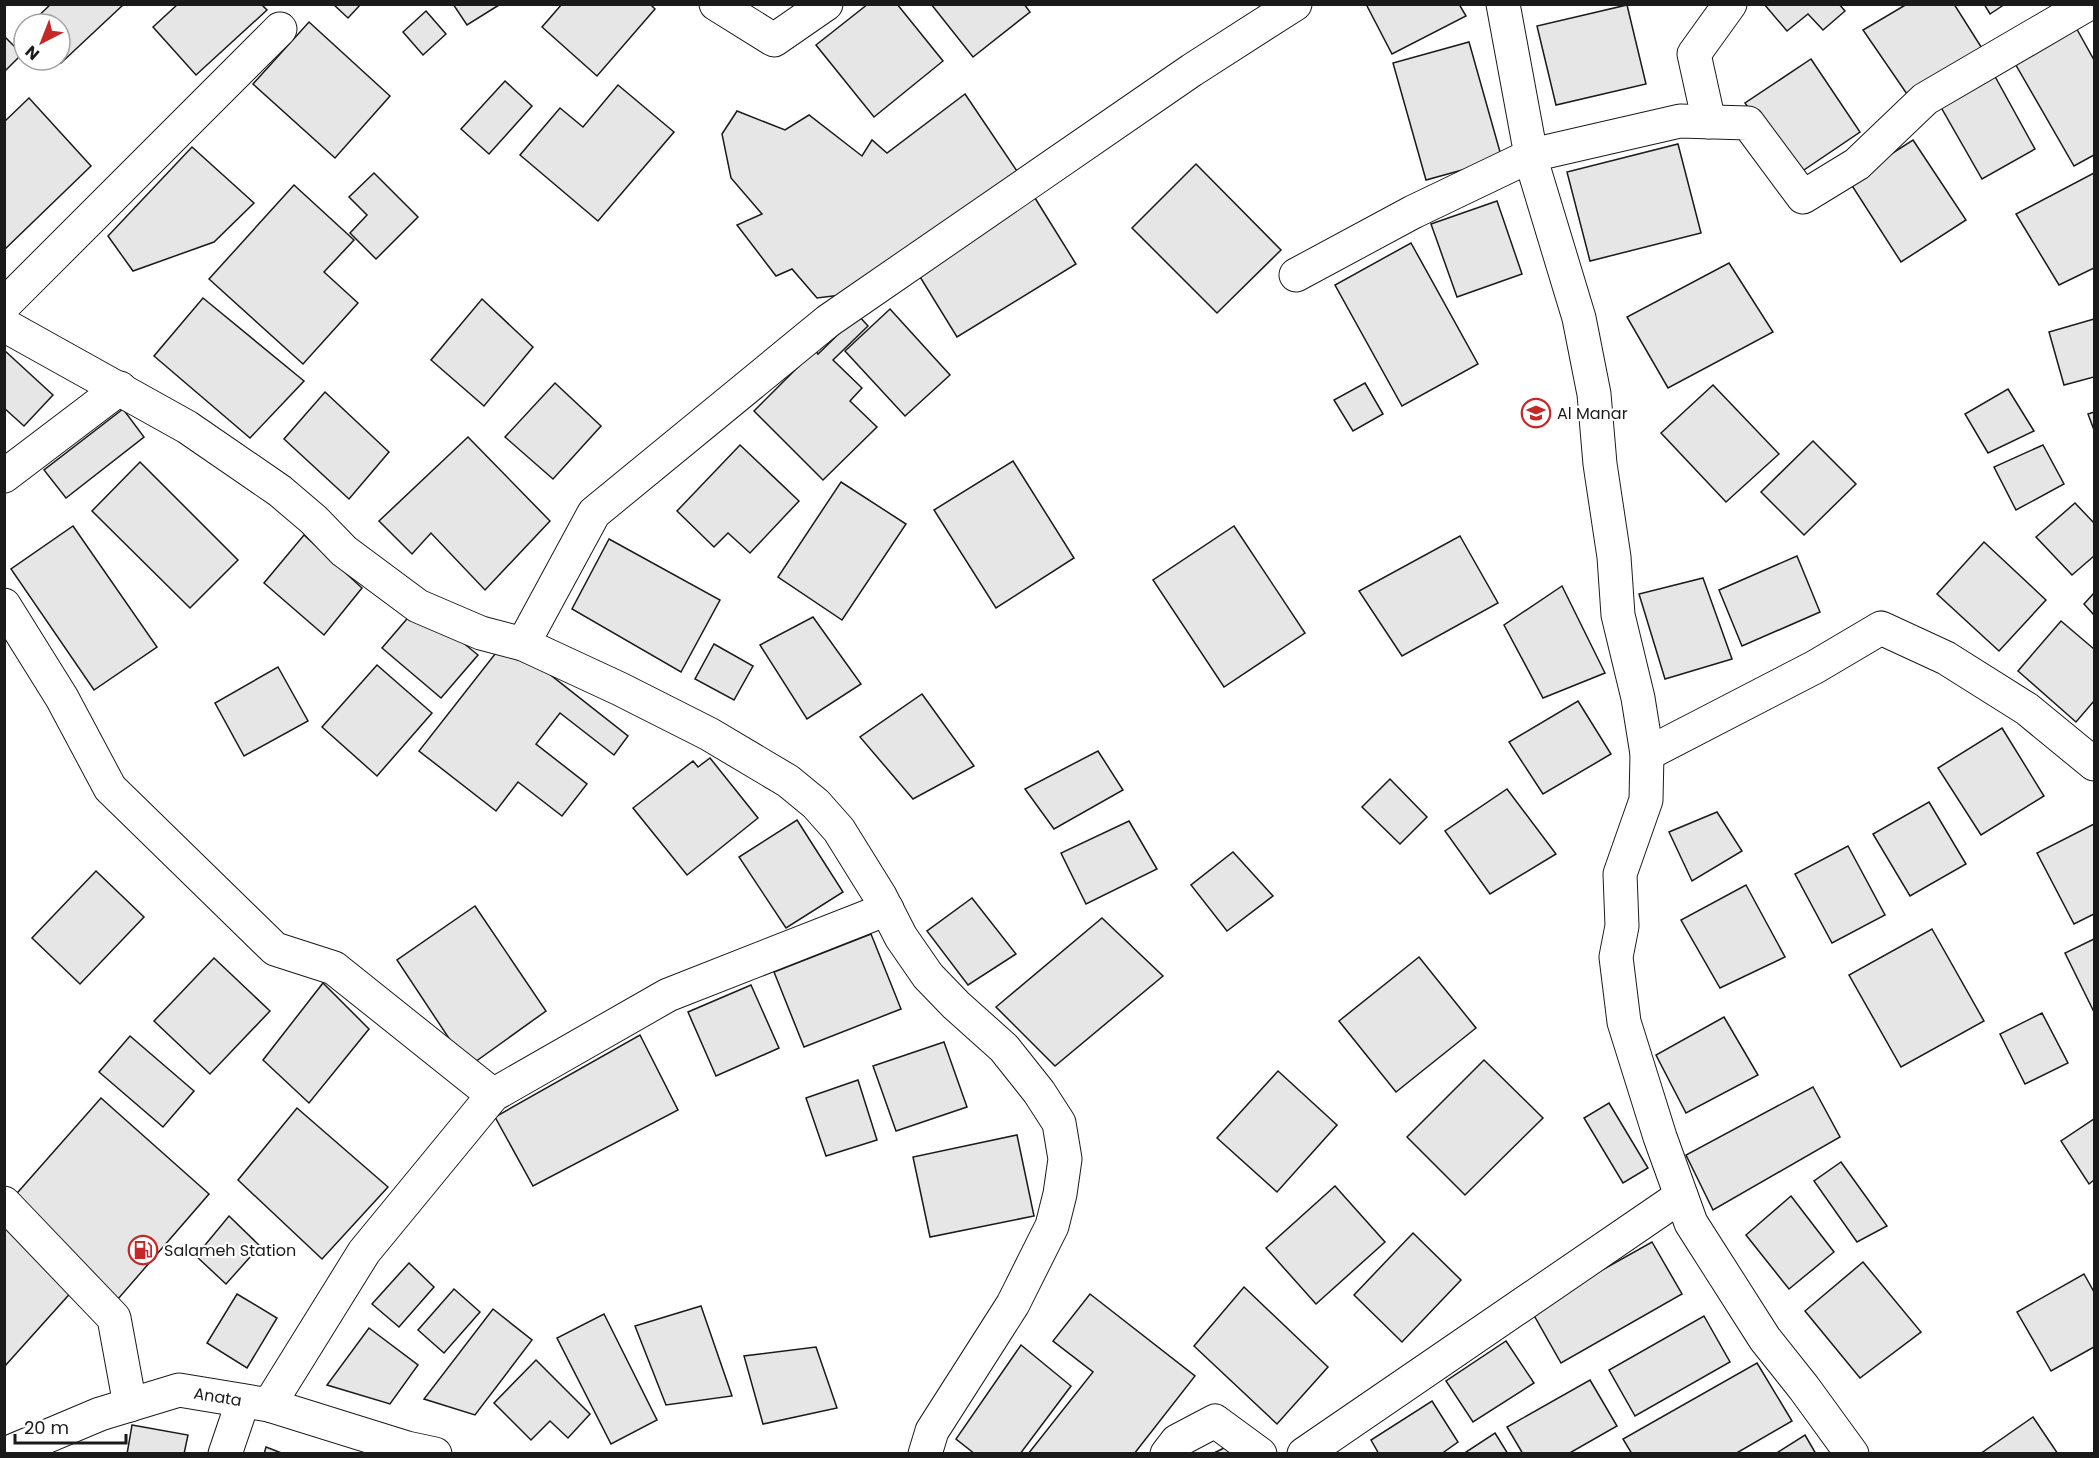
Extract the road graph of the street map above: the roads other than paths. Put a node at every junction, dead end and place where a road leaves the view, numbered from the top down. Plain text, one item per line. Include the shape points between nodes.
1 (716, 4) edge
2 (826, 4) edge
3 (1295, 4) edge
4 (1503, 4) edge
5 (1730, 4) edge
6 (2088, 4) edge
7 (280, 29) dead end
8 (1709, 122) junction
9 (1532, 155) junction
10 (1296, 275) dead end
11 (4, 305) edge
12 (4, 326) edge
13 (120, 388) junction
14 (4, 476) edge
15 (4, 605) edge
16 (523, 644) junction
17 (1647, 754) junction
18 (2094, 764) edge
19 (887, 909) junction
20 (493, 1095) junction
21 (1681, 1196) junction
22 (4, 1203) edge
23 (256, 1403) junction
24 (130, 1405) junction
25 (358, 1444) edge
26 (5, 1454) edge
27 (225, 1454) edge
28 (435, 1454) edge
29 (925, 1454) edge
30 (1167, 1454) edge
31 (1260, 1454) edge
32 (1304, 1454) edge
33 (1852, 1454) edge

1 - 2 street via 774,40
3 - 16 street via 1192,70 828,321 594,513
4 - 9 street
5 - 8 street via 1694,54
6 - 8 street via 1925,99 1857,164 1803,197 1748,123
7 - 11 street
8 - 9 street via 1680,121
9 - 10 street via 1413,212
9 - 17 street via 1584,340 1594,394 1618,615
12 - 13 street
13 - 14 street
13 - 16 street via 187,426 280,491 344,551 418,606 481,633
15 - 20 street via 62,698 110,788 275,949 334,968
16 - 19 street via 663,710 788,781 839,830
17 - 18 street via 1881,628 1946,658 2027,709
17 - 21 street via 1646,800 1620,874 1622,926 1616,957 1624,1022
19 - 20 street via 668,995
19 - 29 street via 928,976 1004,1048 1039,1092 1059,1123 1065,1159 1052,1226 1013,1304 932,1431
20 - 23 street via 364,1252
21 - 32 street
21 - 33 street via 1691,1223 1765,1339
22 - 24 street via 114,1318
23 - 24 street, Anata via 179,1390
23 - 25 street, Anata
23 - 27 street
24 - 26 street, Anata
25 - 28 street, Anata
30 - 31 street via 1177,1442 1215,1421

